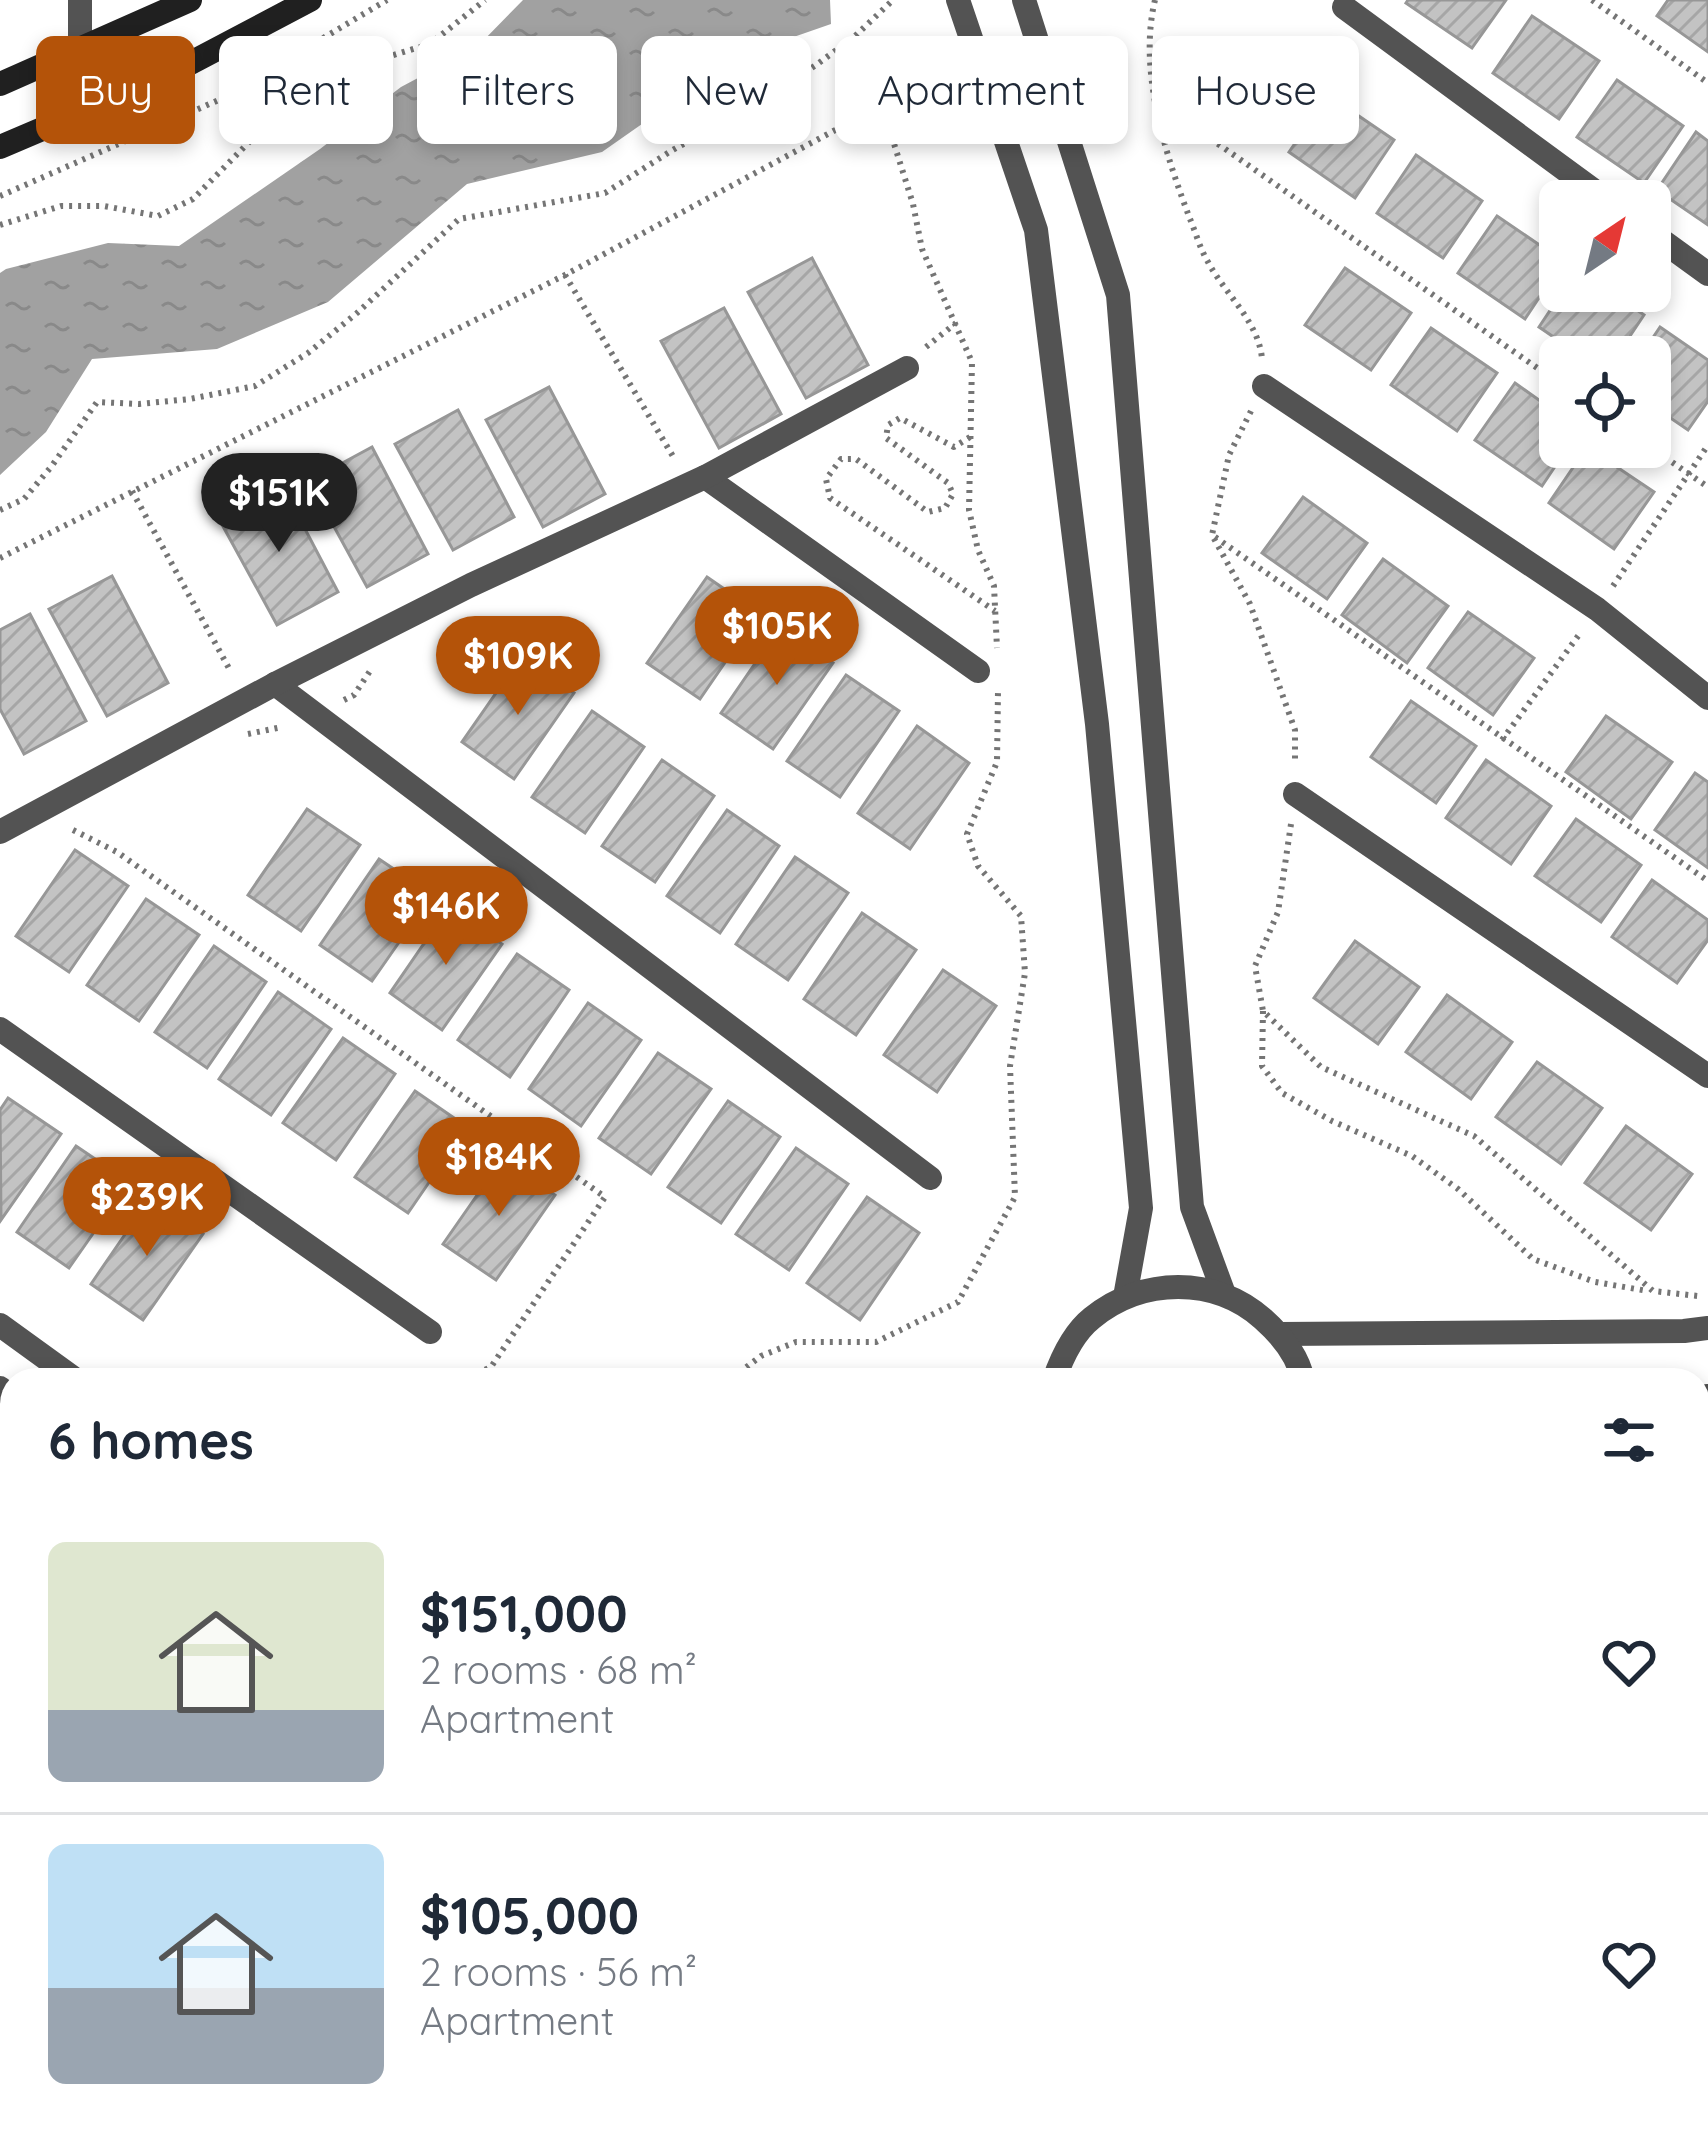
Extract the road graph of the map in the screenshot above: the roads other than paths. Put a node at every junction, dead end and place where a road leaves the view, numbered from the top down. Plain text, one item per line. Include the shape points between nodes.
1 (80, 0) edge
2 (190, 0) edge
3 (310, 0) edge
4 (958, 0) edge
5 (1024, 0) edge
6 (1344, 7) dead end
7 (80, 36) edge
8 (111, 36) edge
9 (36, 69) edge
10 (0, 84) edge
11 (0, 146) edge
12 (1579, 180) edge
13 (1671, 247) edge
14 (1708, 274) edge
15 (907, 368) dead end
16 (1264, 386) road end
17 (697, 481) junction
18 (991, 669) road end
19 (275, 684) junction
20 (1708, 698) edge
21 (1295, 794) road end
22 (0, 832) edge
23 (0, 1029) edge
24 (1708, 1076) edge
25 (930, 1178) dead end
26 (1224, 1294) junction
27 (1125, 1297) junction
28 (0, 1325) edge
29 (1708, 1328) edge
30 (430, 1332) dead end
31 (1280, 1334) junction
32 (59, 1368) edge
33 (1058, 1368) edge
34 (1299, 1368) edge

1 - 7 street
2 - 8 street
3 - 11 street via 162,78
4 - 27 street via 1036,230 1097,724 1141,1208
5 - 26 street via 1118,295 1192,1207
6 - 12 street
9 - 10 street
13 - 14 street
15 - 17 street
16 - 20 street via 1597,609
17 - 18 street
17 - 19 street
19 - 22 street
19 - 25 street
21 - 24 street
23 - 30 street
26 - 27 street via 1166,1286
26 - 31 street
27 - 33 street via 1090,1319
28 - 32 street
29 - 31 street
31 - 34 street

